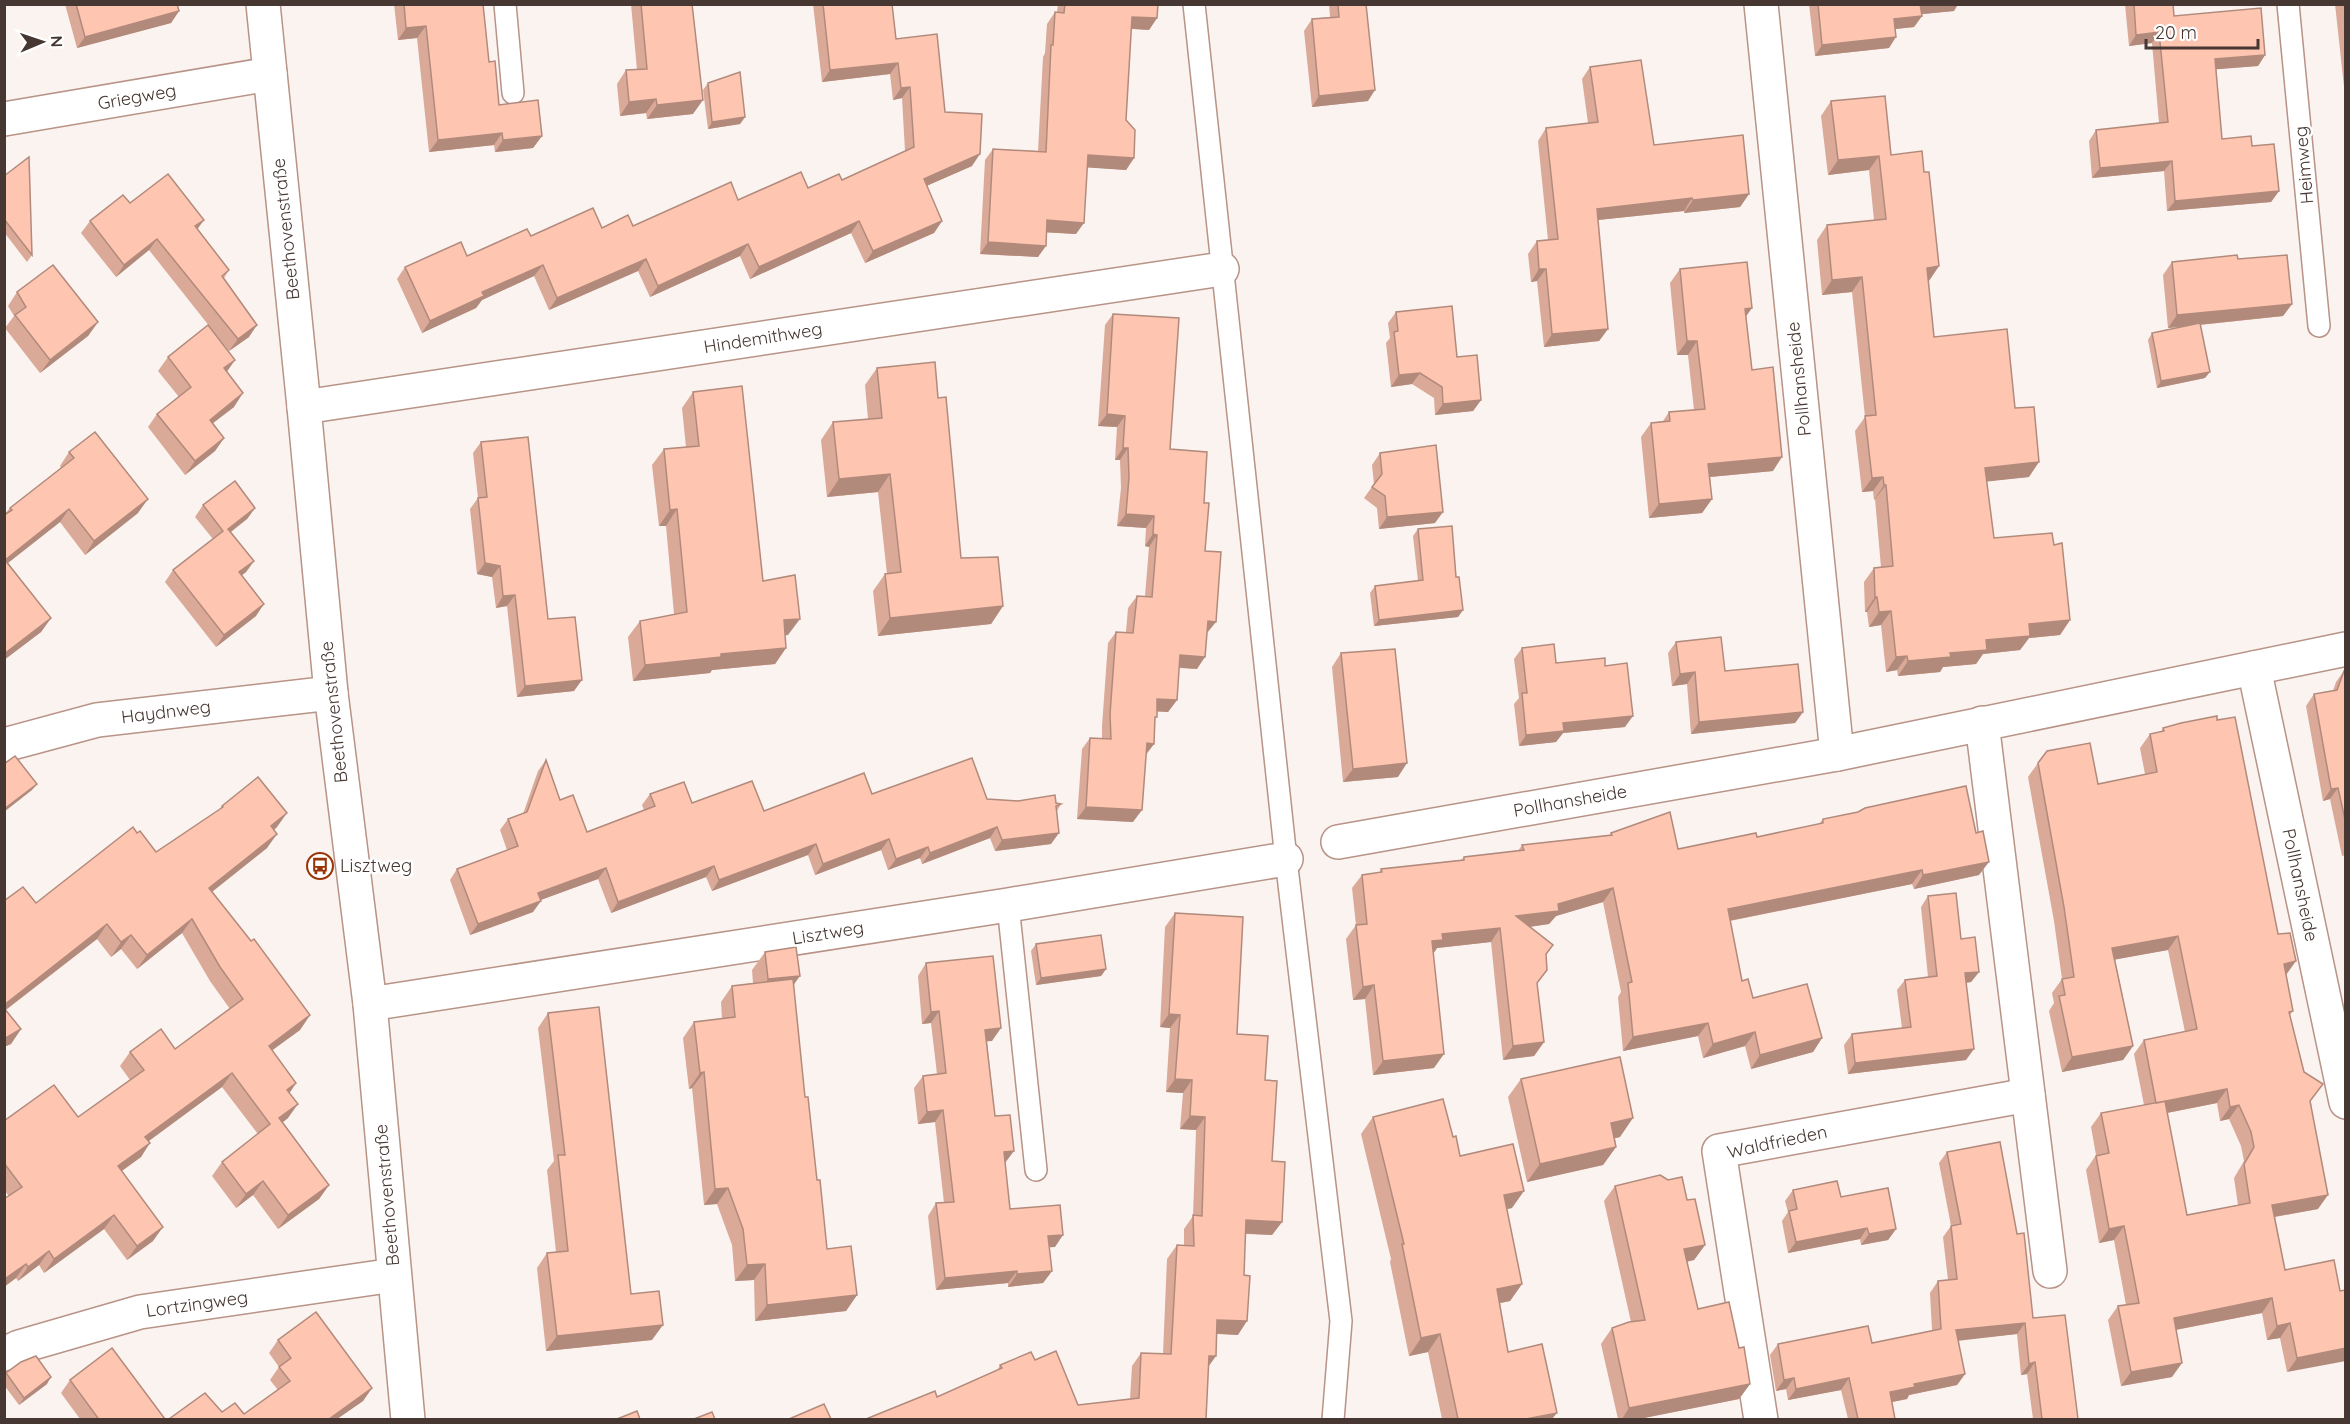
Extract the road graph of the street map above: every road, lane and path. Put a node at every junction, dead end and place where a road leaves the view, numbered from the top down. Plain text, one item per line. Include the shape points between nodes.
1 (262, 4) edge
2 (505, 4) edge
3 (1194, 4) edge
4 (1761, 4) edge
5 (2288, 4) edge
6 (270, 74) junction
7 (513, 93) dead end
8 (4, 119) edge
9 (1222, 269) junction
10 (2319, 326) dead end
11 (304, 407) junction
12 (2346, 649) edge
13 (2254, 668) junction
14 (330, 693) junction
15 (1982, 723) junction
16 (4, 745) edge
17 (1837, 754) junction
18 (1338, 842) dead end
19 (1286, 859) junction
20 (1008, 906) junction
21 (370, 1004) junction
22 (2028, 1095) junction
23 (2346, 1102) edge
24 (1036, 1170) dead end
25 (2050, 1271) dead end
26 (394, 1275) junction
27 (4, 1354) edge
28 (408, 1419) edge
29 (1334, 1419) edge
30 (1761, 1419) edge

1 - 6 street, Beethovenstraße
2 - 7 lane
3 - 9 lane
4 - 17 street, Pollhansheide
5 - 10 lane, Heimweg
6 - 8 street, Griegweg
6 - 11 street, Beethovenstraße
9 - 11 street, Hindemithweg
9 - 19 lane
11 - 14 street, Beethovenstraße
12 - 13 street, Pollhansheide
13 - 15 street, Pollhansheide
13 - 23 street, Pollhansheide
14 - 16 street, Haydnweg via 97,720
14 - 21 street, Beethovenstraße
15 - 17 street, Pollhansheide
15 - 22 street
17 - 18 street, Pollhansheide
19 - 20 street, Lisztweg
19 - 29 lane via 1341,1321
20 - 21 street, Lisztweg
20 - 24 lane
21 - 26 street, Beethovenstraße
22 - 25 street
22 - 30 street, Waldfrieden via 1719,1151
26 - 27 street, Lortzingweg via 140,1312
26 - 28 street, Beethovenstraße

